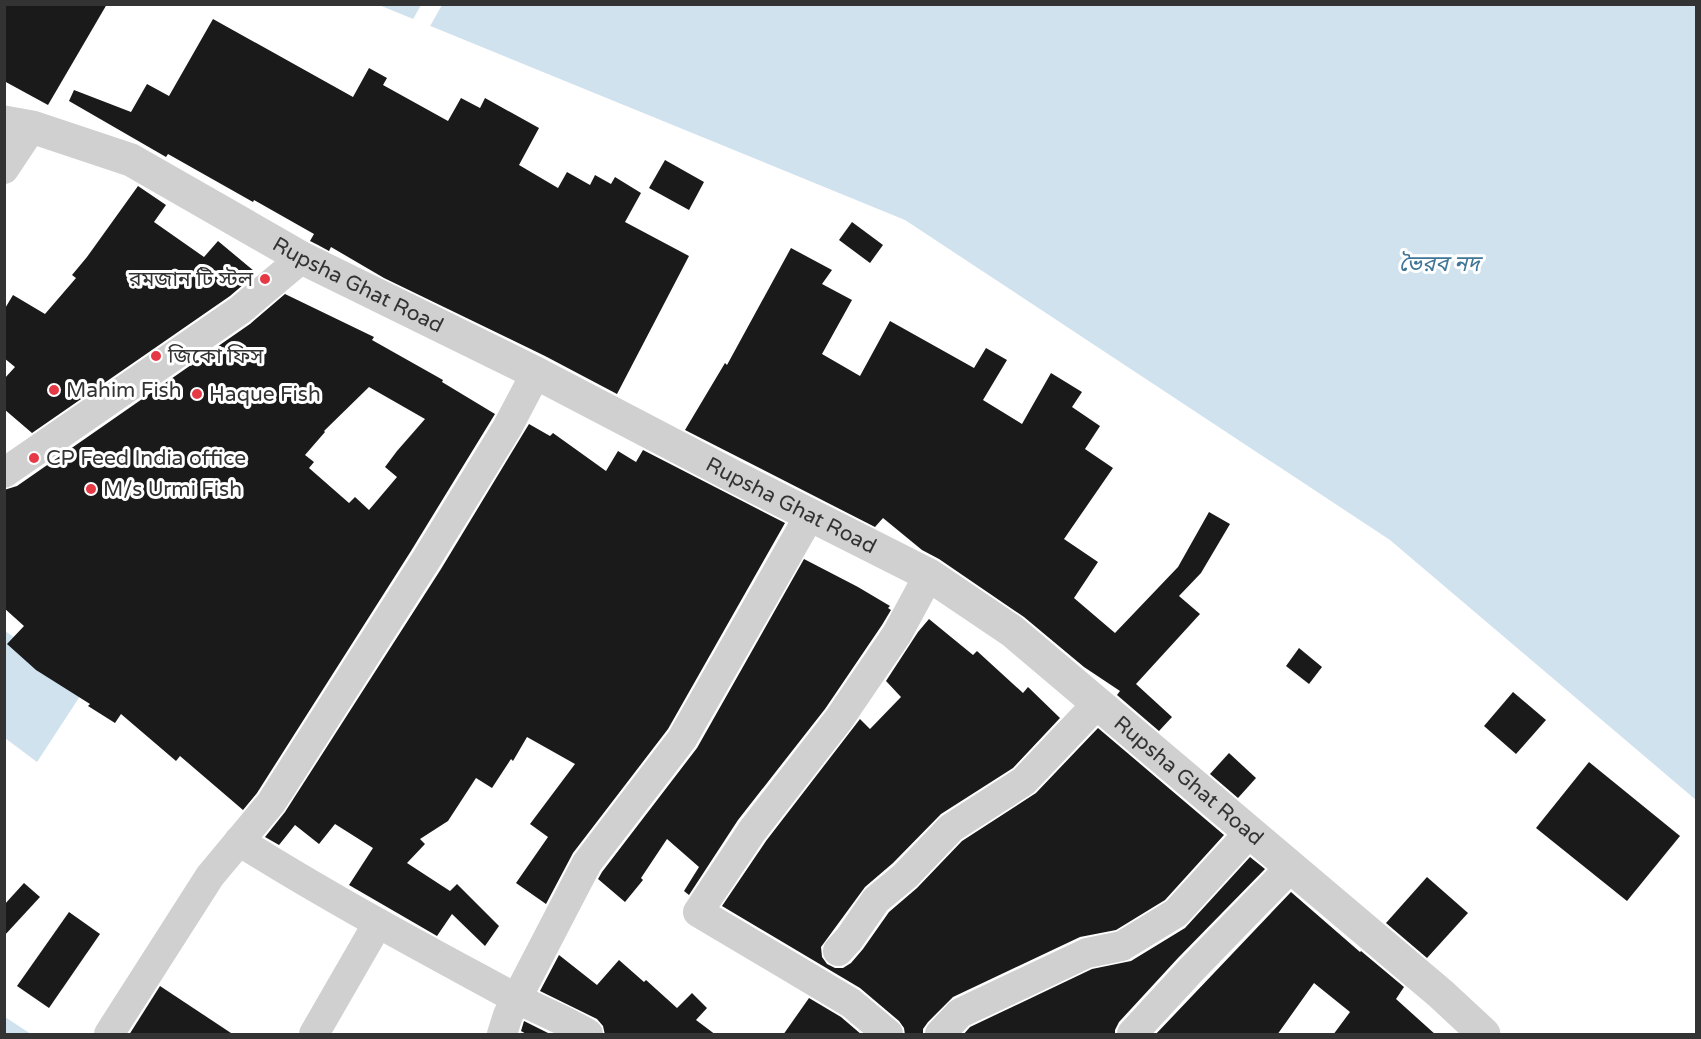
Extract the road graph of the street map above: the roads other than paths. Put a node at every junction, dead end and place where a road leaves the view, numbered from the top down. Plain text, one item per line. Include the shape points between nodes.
1 (18, 124) edge
2 (4, 169) edge
3 (302, 258) junction
4 (537, 373) junction
5 (4, 473) edge
6 (810, 515) junction
7 (929, 575) junction
8 (1098, 703) junction
9 (1251, 832) junction
10 (239, 842) junction
11 (1291, 867) junction
12 (378, 923) junction
13 (838, 951) dead end
14 (517, 999) junction
15 (109, 1035) edge
16 (314, 1035) edge
17 (501, 1035) edge
18 (588, 1035) edge
19 (888, 1035) edge
20 (940, 1035) edge
21 (1132, 1035) edge
22 (1484, 1035) edge

1 - 2 street
1 - 3 street, Rupsha Ghat Road via 131,160
3 - 4 street, Rupsha Ghat Road
3 - 5 street via 240,310
4 - 6 street, Rupsha Ghat Road
4 - 10 street via 426,560 271,803
6 - 7 street, Rupsha Ghat Road
6 - 14 street via 682,739 588,863
7 - 8 street, Rupsha Ghat Road via 1012,631
7 - 19 street via 897,634 839,719 752,831 698,912 851,1003
8 - 9 street, Rupsha Ghat Road
8 - 13 street via 1024,781 951,828 876,900
9 - 11 street, Rupsha Ghat Road
9 - 20 street via 1176,913 1122,946 1087,954 960,1013
10 - 12 street
10 - 15 street via 210,876
11 - 21 street
11 - 22 street, Rupsha Ghat Road
12 - 14 street
12 - 16 street
14 - 17 street
14 - 18 street

